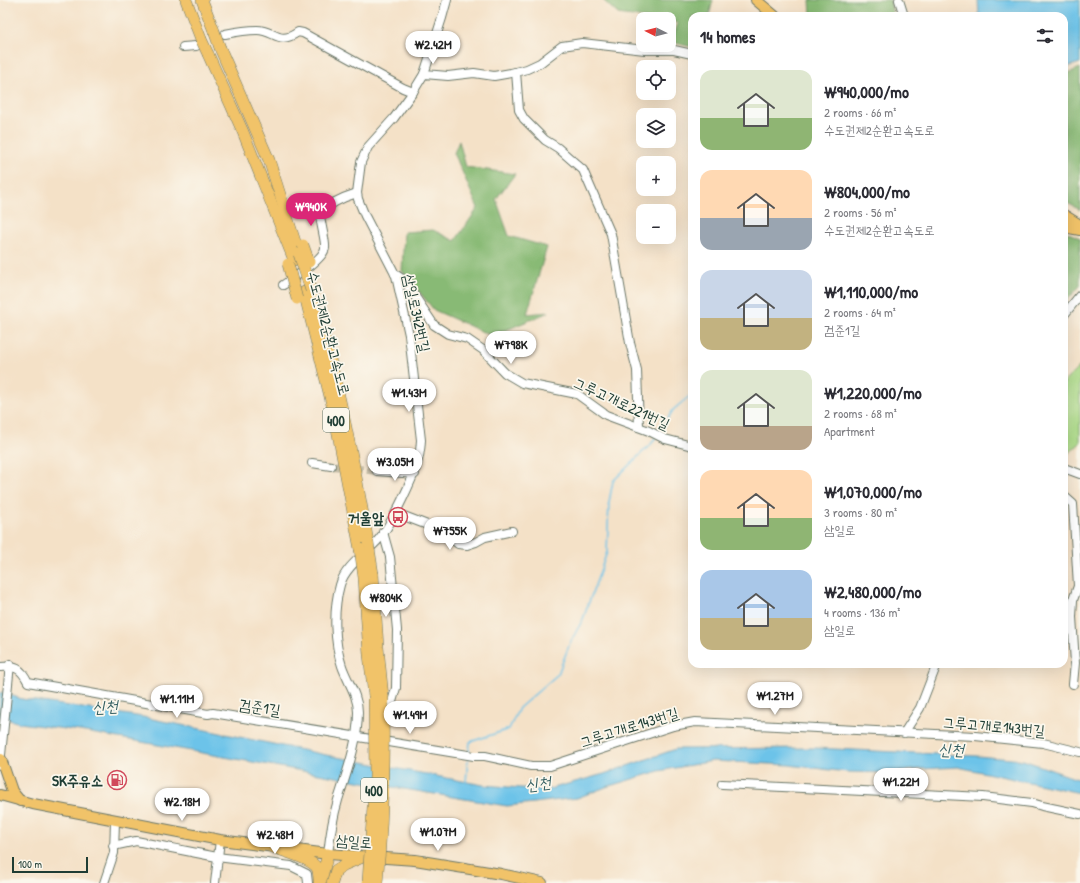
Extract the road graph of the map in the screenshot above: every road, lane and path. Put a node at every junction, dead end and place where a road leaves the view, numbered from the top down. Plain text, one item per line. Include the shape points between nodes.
1 (186, 0) edge
2 (202, 0) edge
3 (447, 0) edge
4 (756, 0) edge
5 (900, 0) edge
6 (770, 12) edge
7 (903, 12) edge
8 (220, 33) junction
9 (199, 42) junction
10 (183, 47) dead end
11 (688, 53) edge
12 (516, 72) junction
13 (424, 74) junction
14 (413, 92) junction
15 (358, 193) junction
16 (1068, 218) edge
17 (1080, 225) edge
18 (1068, 228) edge
19 (1080, 230) edge
20 (296, 256) junction
21 (313, 272) dead end
22 (395, 274) junction
23 (283, 285) dead end
24 (304, 293) junction
25 (1080, 295) edge
26 (1068, 310) edge
27 (326, 394) dead end
28 (349, 414) dead end
29 (639, 427) junction
30 (688, 445) edge
31 (312, 463) dead end
32 (331, 466) tunnel mouth
33 (346, 470) junction
34 (1068, 470) edge
35 (377, 471) tunnel mouth
36 (415, 474) junction
37 (1080, 474) edge
38 (1068, 500) edge
39 (362, 504) junction
40 (396, 513) junction
41 (512, 531) dead end
42 (384, 532) junction
43 (364, 546) junction
44 (0, 667) edge
45 (10, 668) junction
46 (935, 668) edge
47 (1073, 684) dead end
48 (381, 700) junction
49 (904, 732) junction
50 (356, 738) junction
51 (1080, 752) edge
52 (0, 761) edge
53 (722, 784) dead end
54 (0, 795) edge
55 (21, 801) junction
56 (1080, 814) edge
57 (115, 821) junction
58 (220, 840) junction
59 (113, 846) junction
60 (272, 846) junction
61 (328, 854) junction
62 (217, 857) junction
63 (363, 857) junction
64 (104, 883) edge
65 (215, 883) edge
66 (308, 883) edge
67 (320, 883) edge
68 (328, 883) edge
69 (332, 883) edge
70 (368, 883) edge
71 (377, 883) edge
72 (542, 883) edge

1 - 9 highway
2 - 8 highway, 수도권제2순환고속도로 / 400
3 - 13 street
4 - 6 main road
5 - 7 street
8 - 14 street via 257,30 284,38 298,32 303,33
8 - 20 highway, 수도권제2순환고속도로 / 400, bridge via 220,48 269,160
9 - 10 street
9 - 20 highway, bridge via 208,54
11 - 12 street via 582,43 562,46 540,63
12 - 13 street via 494,76 474,72 448,76
12 - 29 street via 519,110 524,119 545,140 583,170 611,234 637,370
13 - 14 street, 삼일로342번길
14 - 15 street, 삼일로342번길 via 368,147 362,162
15 - 22 street, 삼일로342번길 via 365,216
15 - 23 street via 346,196 325,208 320,214 326,248 324,253
16 - 17 main road
18 - 19 main road
20 - 21 highway, bridge
20 - 24 highway, bridge
20 - 24 highway, 수도권제2순환고속도로 / 400, bridge
22 - 29 street, 그루고개로221번길 via 404,280 434,325 448,334 467,339 483,350 505,373 522,383 577,394 606,414
22 - 36 street, 삼일로342번길 via 409,335 420,418 421,450
24 - 33 highway, 수도권제2순환고속도로 / 400
24 - 39 highway, 수도권제2순환고속도로 / 400 via 326,345
25 - 26 street
27 - 33 highway
28 - 39 highway
29 - 30 street, 그루고개로221번길 via 665,439
31 - 32 street
33 - 43 highway, 수도권제2순환고속도로 / 400
34 - 37 street
35 - 36 street
36 - 40 street, 삼일로342번길
38 - 47 street via 1073,504 1078,586 1073,600 1072,617 1076,663
39 - 43 highway, 수도권제2순환고속도로 / 400
40 - 41 street via 443,530 458,544 467,545 485,536
40 - 42 street, 삼일로342번길
42 - 48 street via 390,557 398,630 396,688 392,702
42 - 50 street, 삼일로342번길 via 349,569 340,584 336,607 339,655 357,704
43 - 48 highway, 수도권제2순환고속도로 / 400, bridge via 368,576 369,655
44 - 45 street
45 - 50 street, 검준1길 via 23,672 28,682
45 - 52 street
46 - 49 street via 920,708
48 - 70 highway, 수도권제2순환고속도로 / 400, bridge
48 - 71 highway, 수도권제2순환고속도로 / 400, bridge via 383,796
49 - 50 street, 그루고개로143번길 via 695,722 673,726 550,766 531,766 485,756
49 - 51 street, 그루고개로143번길 via 983,736 1043,743
50 - 61 street, 삼일로342번길 via 339,798
52 - 55 main road via 12,791
53 - 56 street via 984,797 1032,803
54 - 55 main road, 삼일로
55 - 57 main road, 삼일로
57 - 58 main road, 삼일로
57 - 59 street
58 - 60 main road, 삼일로
58 - 62 street
59 - 62 street via 136,841
59 - 64 street via 112,862
60 - 61 main road, 삼일로
60 - 67 highway via 310,862 317,868
61 - 63 main road, 삼일로
61 - 67 highway
61 - 68 highway
62 - 65 street
62 - 66 street via 291,866 306,874
63 - 69 highway via 336,870
63 - 72 main road, 삼일로 via 458,866

